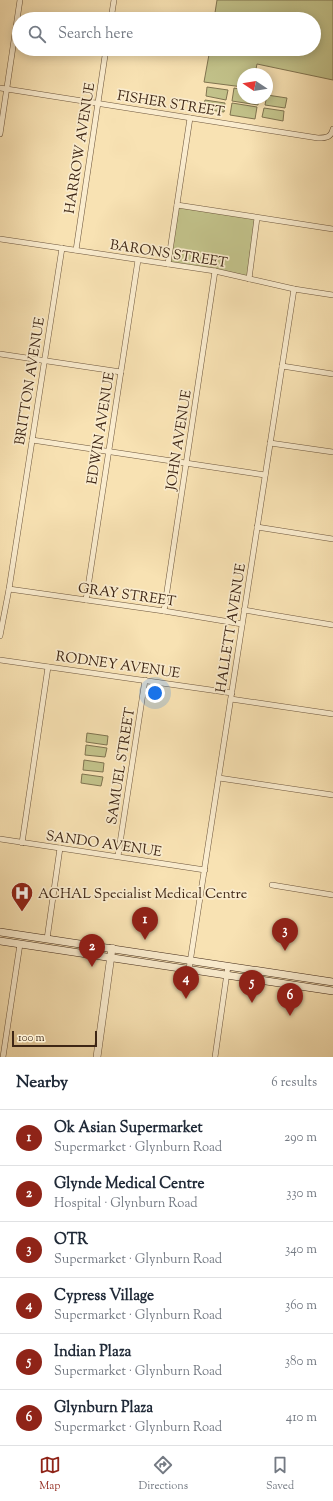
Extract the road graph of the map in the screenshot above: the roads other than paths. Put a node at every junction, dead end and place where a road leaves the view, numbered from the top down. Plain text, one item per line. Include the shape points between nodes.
1 (20, 0) edge
2 (114, 0) edge
3 (18, 12) edge
4 (112, 12) edge
5 (12, 55) edge
6 (105, 56) edge
7 (0, 88) edge
8 (7, 89) junction
9 (98, 103) junction
10 (190, 118) junction
11 (333, 129) edge
12 (0, 134) edge
13 (176, 205) junction
14 (257, 218) junction
15 (333, 229) edge
16 (0, 239) edge
17 (62, 248) junction
18 (76, 250) junction
19 (138, 260) junction
20 (168, 264) junction
21 (215, 272) junction
22 (249, 279) junction
23 (294, 289) junction
24 (333, 295) edge
25 (0, 354) edge
26 (44, 361) junction
27 (282, 366) junction
28 (121, 372) junction
29 (333, 374) edge
30 (32, 440) junction
31 (270, 443) junction
32 (109, 452) junction
33 (333, 452) edge
34 (187, 463) junction
35 (265, 475) junction
36 (257, 527) junction
37 (333, 538) edge
38 (9, 589) junction
39 (86, 600) junction
40 (244, 610) junction
41 (3, 611) edge
42 (164, 611) junction
43 (242, 624) junction
44 (333, 625) edge
45 (0, 636) edge
46 (0, 660) edge
47 (48, 667) junction
48 (145, 680) junction
49 (231, 696) junction
50 (333, 714) edge
51 (219, 778) junction
52 (333, 795) edge
53 (0, 840) edge
54 (22, 843) junction
55 (60, 848) junction
56 (118, 856) junction
57 (205, 870) junction
58 (272, 885) dead end
59 (333, 895) edge
60 (0, 932) edge
61 (47, 940) junction
62 (0, 941) edge
63 (20, 944) junction
64 (112, 948) junction
65 (111, 958) junction
66 (191, 960) junction
67 (228, 966) junction
68 (189, 969) junction
69 (250, 969) junction
70 (226, 975) junction
71 (270, 981) junction
72 (333, 982) edge
73 (333, 991) edge
74 (2, 1057) edge
75 (97, 1057) edge
76 (214, 1057) edge

1 - 3 street
2 - 4 street
5 - 8 street
6 - 9 street, HARROW AVENUE
7 - 8 street, FISHER STREET
8 - 9 street, FISHER STREET
8 - 12 street
9 - 10 street, FISHER STREET
9 - 18 street, HARROW AVENUE
10 - 11 street, FISHER STREET via 318,138 329,137
10 - 13 street
13 - 14 street
13 - 20 street
14 - 15 street
14 - 22 street
16 - 17 street, BARONS STREET
17 - 18 street, BARONS STREET
17 - 26 street, BRITTON AVENUE
18 - 19 street, BARONS STREET
19 - 20 street, BARONS STREET
19 - 28 street, EDWIN AVENUE
20 - 21 street, BARONS STREET
21 - 22 street, BARONS STREET
21 - 34 street, JOHN AVENUE
22 - 23 street, BARONS STREET
23 - 24 street, BARONS STREET
23 - 27 street, HALLETT AVENUE
25 - 26 street
26 - 28 street
26 - 30 street, BRITTON AVENUE
27 - 29 street
27 - 31 street, HALLETT AVENUE
28 - 32 street, EDWIN AVENUE
30 - 32 street
30 - 38 street, BRITTON AVENUE
31 - 33 street
31 - 35 street, HALLETT AVENUE
32 - 34 street
32 - 39 street, EDWIN AVENUE
34 - 35 street
34 - 42 street, JOHN AVENUE
35 - 36 street, HALLETT AVENUE
36 - 37 street
36 - 40 street, HALLETT AVENUE
38 - 39 street, GRAY STREET
38 - 41 street, BRITTON AVENUE
39 - 42 street, GRAY STREET
40 - 43 street, HALLETT AVENUE
40 - 44 street
41 - 45 street, BRITTON AVENUE
42 - 43 street, GRAY STREET
43 - 49 street, HALLETT AVENUE
46 - 47 street, RODNEY AVENUE
47 - 48 street, RODNEY AVENUE
47 - 54 street
48 - 49 street, RODNEY AVENUE
48 - 56 street, SAMUEL STREET
49 - 50 street, RODNEY AVENUE
49 - 51 street, HALLETT AVENUE
51 - 52 street
51 - 57 street, HALLETT AVENUE
53 - 54 street, SANDO AVENUE
54 - 55 street, SANDO AVENUE
55 - 56 street, SANDO AVENUE
55 - 61 street
56 - 57 street, SANDO AVENUE
57 - 66 street, HALLETT AVENUE
58 - 59 street
60 - 61 main road
61 - 64 main road
62 - 63 main road
63 - 65 main road
63 - 74 street
64 - 65 main road
64 - 66 main road
65 - 68 main road
65 - 75 main road
66 - 67 main road
66 - 68 street, HALLETT AVENUE
67 - 69 main road
67 - 70 street
68 - 70 main road
69 - 71 main road via 254,974
69 - 72 main road
70 - 71 main road
70 - 76 street
71 - 73 main road

